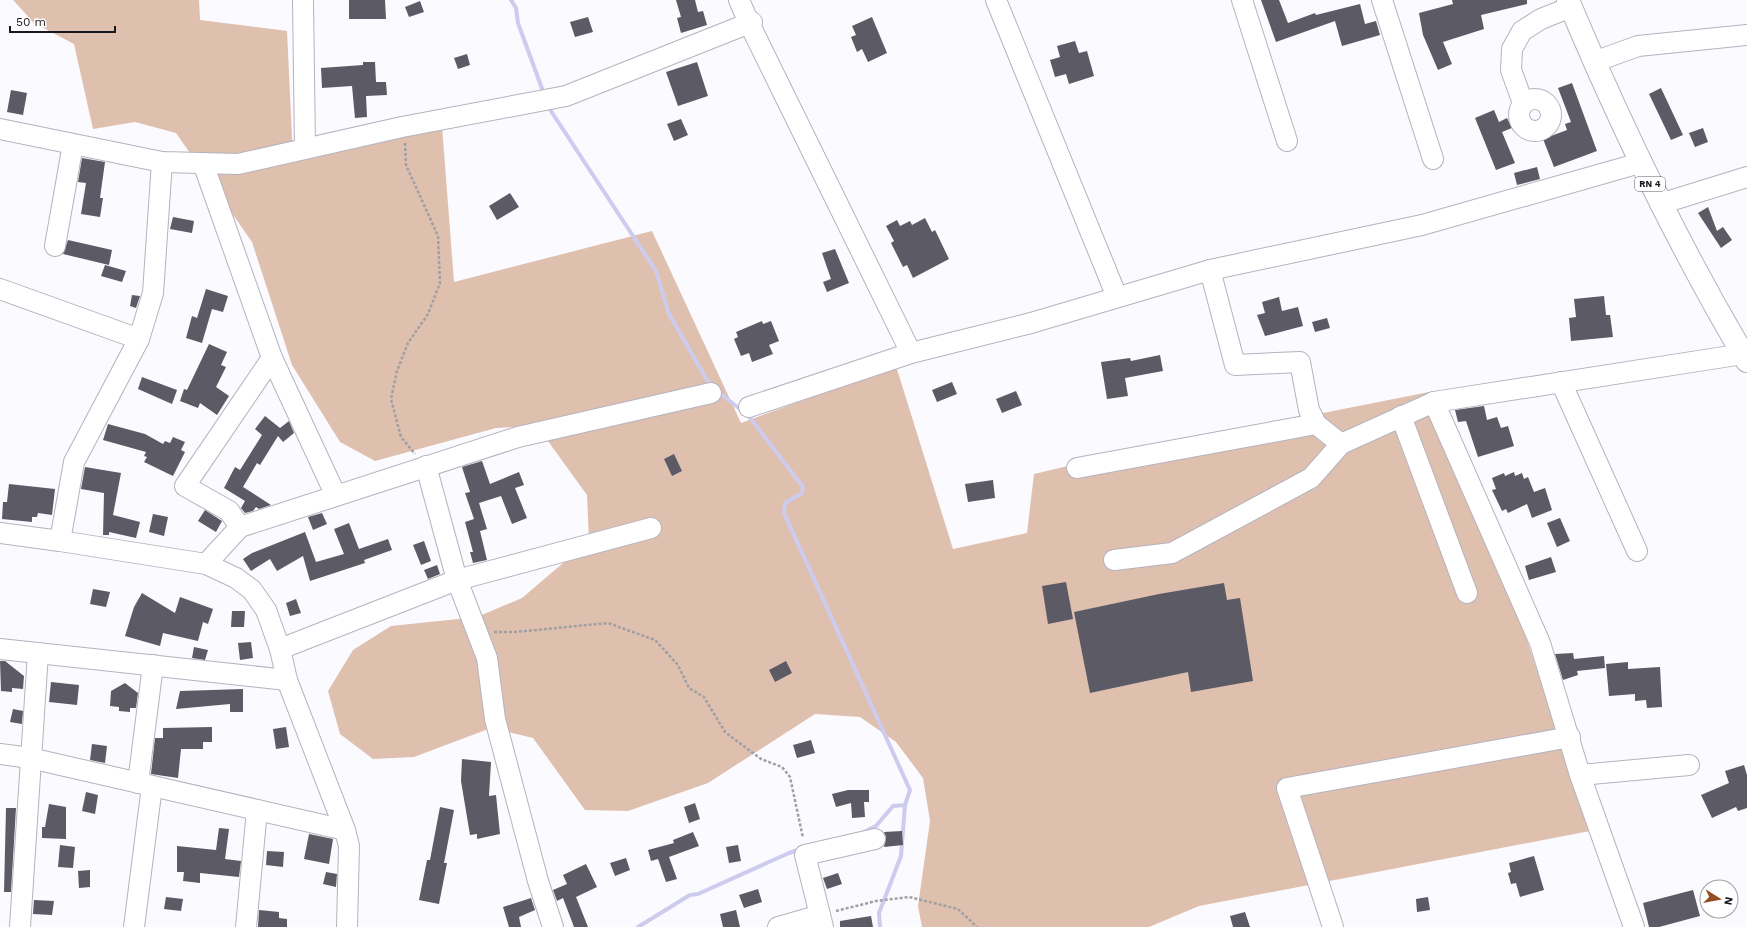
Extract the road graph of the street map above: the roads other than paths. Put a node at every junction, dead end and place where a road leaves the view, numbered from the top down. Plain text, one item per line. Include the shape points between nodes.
1 (303, 0) edge
2 (739, 0) edge
3 (996, 0) edge
4 (1242, 0) edge
5 (1382, 0) edge
6 (1570, 4) edge
7 (750, 23) junction
8 (1747, 35) edge
9 (1594, 62) junction
10 (1523, 103) dead end
11 (0, 129) edge
12 (1287, 141) dead end
13 (73, 144) junction
14 (305, 148) junction
15 (1433, 159) dead end
16 (162, 162) junction
17 (203, 163) junction
18 (1640, 163) junction
19 (1747, 177) edge
20 (1660, 204) junction
21 (55, 246) dead end
22 (1210, 270) junction
23 (0, 289) edge
24 (1117, 297) junction
25 (139, 339) junction
26 (911, 353) junction
27 (1745, 357) edge
28 (272, 358) junction
29 (1561, 382) junction
30 (711, 392) dead end
31 (1434, 402) junction
32 (749, 407) dead end
33 (1402, 416) junction
34 (1316, 424) junction
35 (1341, 444) junction
36 (426, 466) junction
37 (1078, 468) dead end
38 (336, 496) junction
39 (240, 527) junction
40 (651, 528) dead end
41 (0, 533) edge
42 (60, 541) junction
43 (1637, 551) dead end
44 (1114, 560) dead end
45 (206, 564) junction
46 (457, 580) junction
47 (1467, 593) dead end
48 (0, 649) edge
49 (280, 649) junction
50 (38, 653) junction
51 (153, 665) junction
52 (287, 680) junction
53 (1570, 737) junction
54 (0, 754) edge
55 (30, 758) junction
56 (1689, 766) dead end
57 (1580, 775) junction
58 (145, 784) junction
59 (257, 810) junction
60 (345, 830) junction
61 (875, 839) dead end
62 (822, 921) edge
63 (20, 927) edge
64 (134, 927) edge
65 (246, 927) edge
66 (347, 927) edge
67 (553, 927) edge
68 (778, 927) edge
69 (1333, 927) edge
70 (1634, 927) edge

1 - 14 street
2 - 7 street
3 - 24 street
4 - 12 street
5 - 15 street
6 - 9 highway, RN 4
6 - 10 street via 1522,31 1512,49 1511,70
7 - 14 street via 566,96
7 - 26 street
8 - 9 street via 1638,46
9 - 18 highway, RN 4
11 - 13 street
13 - 16 street
13 - 21 street
14 - 17 street via 238,164
16 - 17 street
16 - 25 street via 153,293
17 - 28 street
18 - 20 highway, RN 4
18 - 22 street via 1422,225
19 - 20 street
20 - 27 highway, RN 4
22 - 24 street
22 - 34 street via 1235,365 1300,362 1309,410
23 - 25 street
24 - 26 street via 1031,323
25 - 42 street via 74,462
26 - 32 street
27 - 29 street
28 - 38 street
28 - 39 street via 185,486 229,511
29 - 31 street
29 - 43 street
30 - 36 street via 518,437
31 - 33 street
31 - 53 street via 1540,642
33 - 35 street
33 - 47 street
34 - 35 street
34 - 37 street
35 - 44 street via 1311,478 1172,553
36 - 38 street
36 - 46 street
38 - 39 street
39 - 45 street
40 - 46 street
41 - 42 street
42 - 45 street
45 - 49 street via 236,578 252,590 266,610
46 - 49 street
46 - 67 street via 487,658 495,719 538,881
48 - 50 street
49 - 52 street
50 - 51 street
50 - 55 street
51 - 52 street
51 - 58 street
52 - 60 street
53 - 57 street
53 - 69 street via 1287,788
54 - 55 street
55 - 58 street
55 - 63 street
56 - 57 street
57 - 70 street
58 - 59 street
58 - 64 street
59 - 60 street
59 - 65 street
60 - 66 street via 349,846
61 - 62 street via 805,850
62 - 68 street

